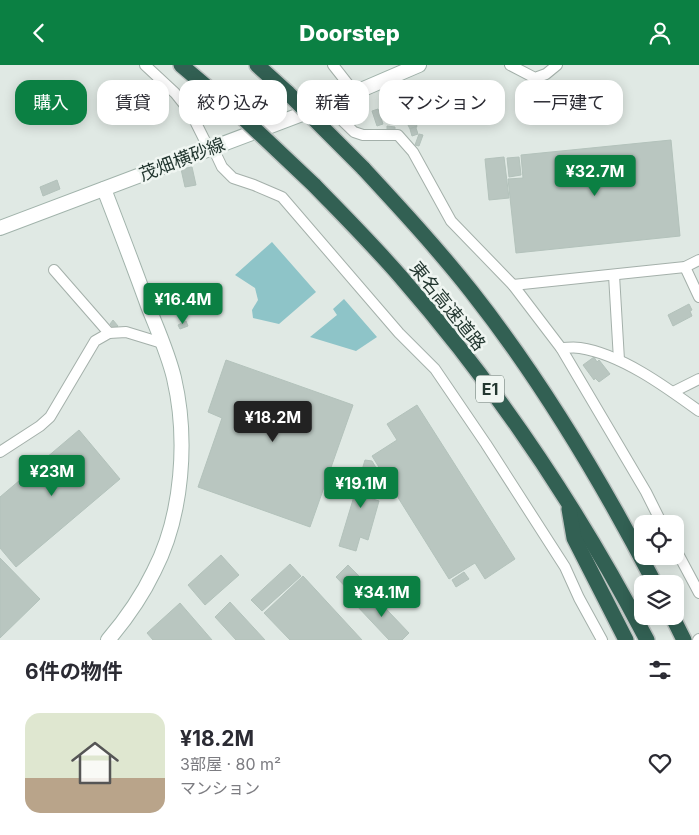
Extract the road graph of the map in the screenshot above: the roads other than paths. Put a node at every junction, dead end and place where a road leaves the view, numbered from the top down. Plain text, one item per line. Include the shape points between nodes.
1 (145, 65) edge
2 (181, 65) edge
3 (257, 65) edge
4 (333, 65) edge
5 (419, 65) edge
6 (510, 65) edge
7 (557, 65) edge
8 (345, 80) edge
9 (369, 87) edge
10 (297, 116) edge
11 (347, 125) edge
12 (211, 148) junction
13 (104, 189) junction
14 (0, 228) edge
15 (699, 260) edge
16 (685, 267) junction
17 (54, 270) dead end
18 (614, 275) junction
19 (514, 285) junction
20 (699, 297) edge
21 (110, 333) junction
22 (162, 343) junction
23 (561, 348) junction
24 (619, 360) junction
25 (699, 379) edge
26 (673, 392) junction
27 (699, 411) edge
28 (0, 452) edge
29 (567, 500) junction
30 (657, 515) edge
31 (684, 565) edge
32 (650, 575) edge
33 (699, 593) edge
34 (676, 625) edge
35 (108, 640) edge
36 (602, 640) edge
37 (626, 640) edge
38 (647, 640) edge
39 (684, 640) edge

1 - 12 street via 191,113
2 - 29 highway, 東名高速道路 / E1, bridge via 314,185 400,276 510,416
3 - 32 highway, 東名高速道路 / E1, bridge via 363,168 472,292 524,363 571,436
4 - 8 street
5 - 9 street, 茂畑横砂線
6 - 7 street via 535,78
10 - 12 street, 茂畑横砂線
11 - 19 street via 363,135 398,135 413,152 451,221
12 - 13 street, 茂畑横砂線
12 - 36 street via 222,167 234,178 282,197 399,333 435,369 565,567
13 - 14 street, 茂畑横砂線
13 - 22 street
15 - 16 street
16 - 18 street
16 - 20 street
17 - 21 street
18 - 19 street
18 - 24 street
19 - 23 street
21 - 22 street via 126,332
21 - 28 street via 96,341 50,417
22 - 35 street via 174,377 178,407 181,435 179,487 167,540 155,570 128,617
23 - 24 street via 580,348
23 - 30 street
24 - 26 street
25 - 26 street
26 - 27 street
29 - 37 highway via 574,538
29 - 38 highway, 東名高速道路 / E1
31 - 33 street
34 - 39 highway

